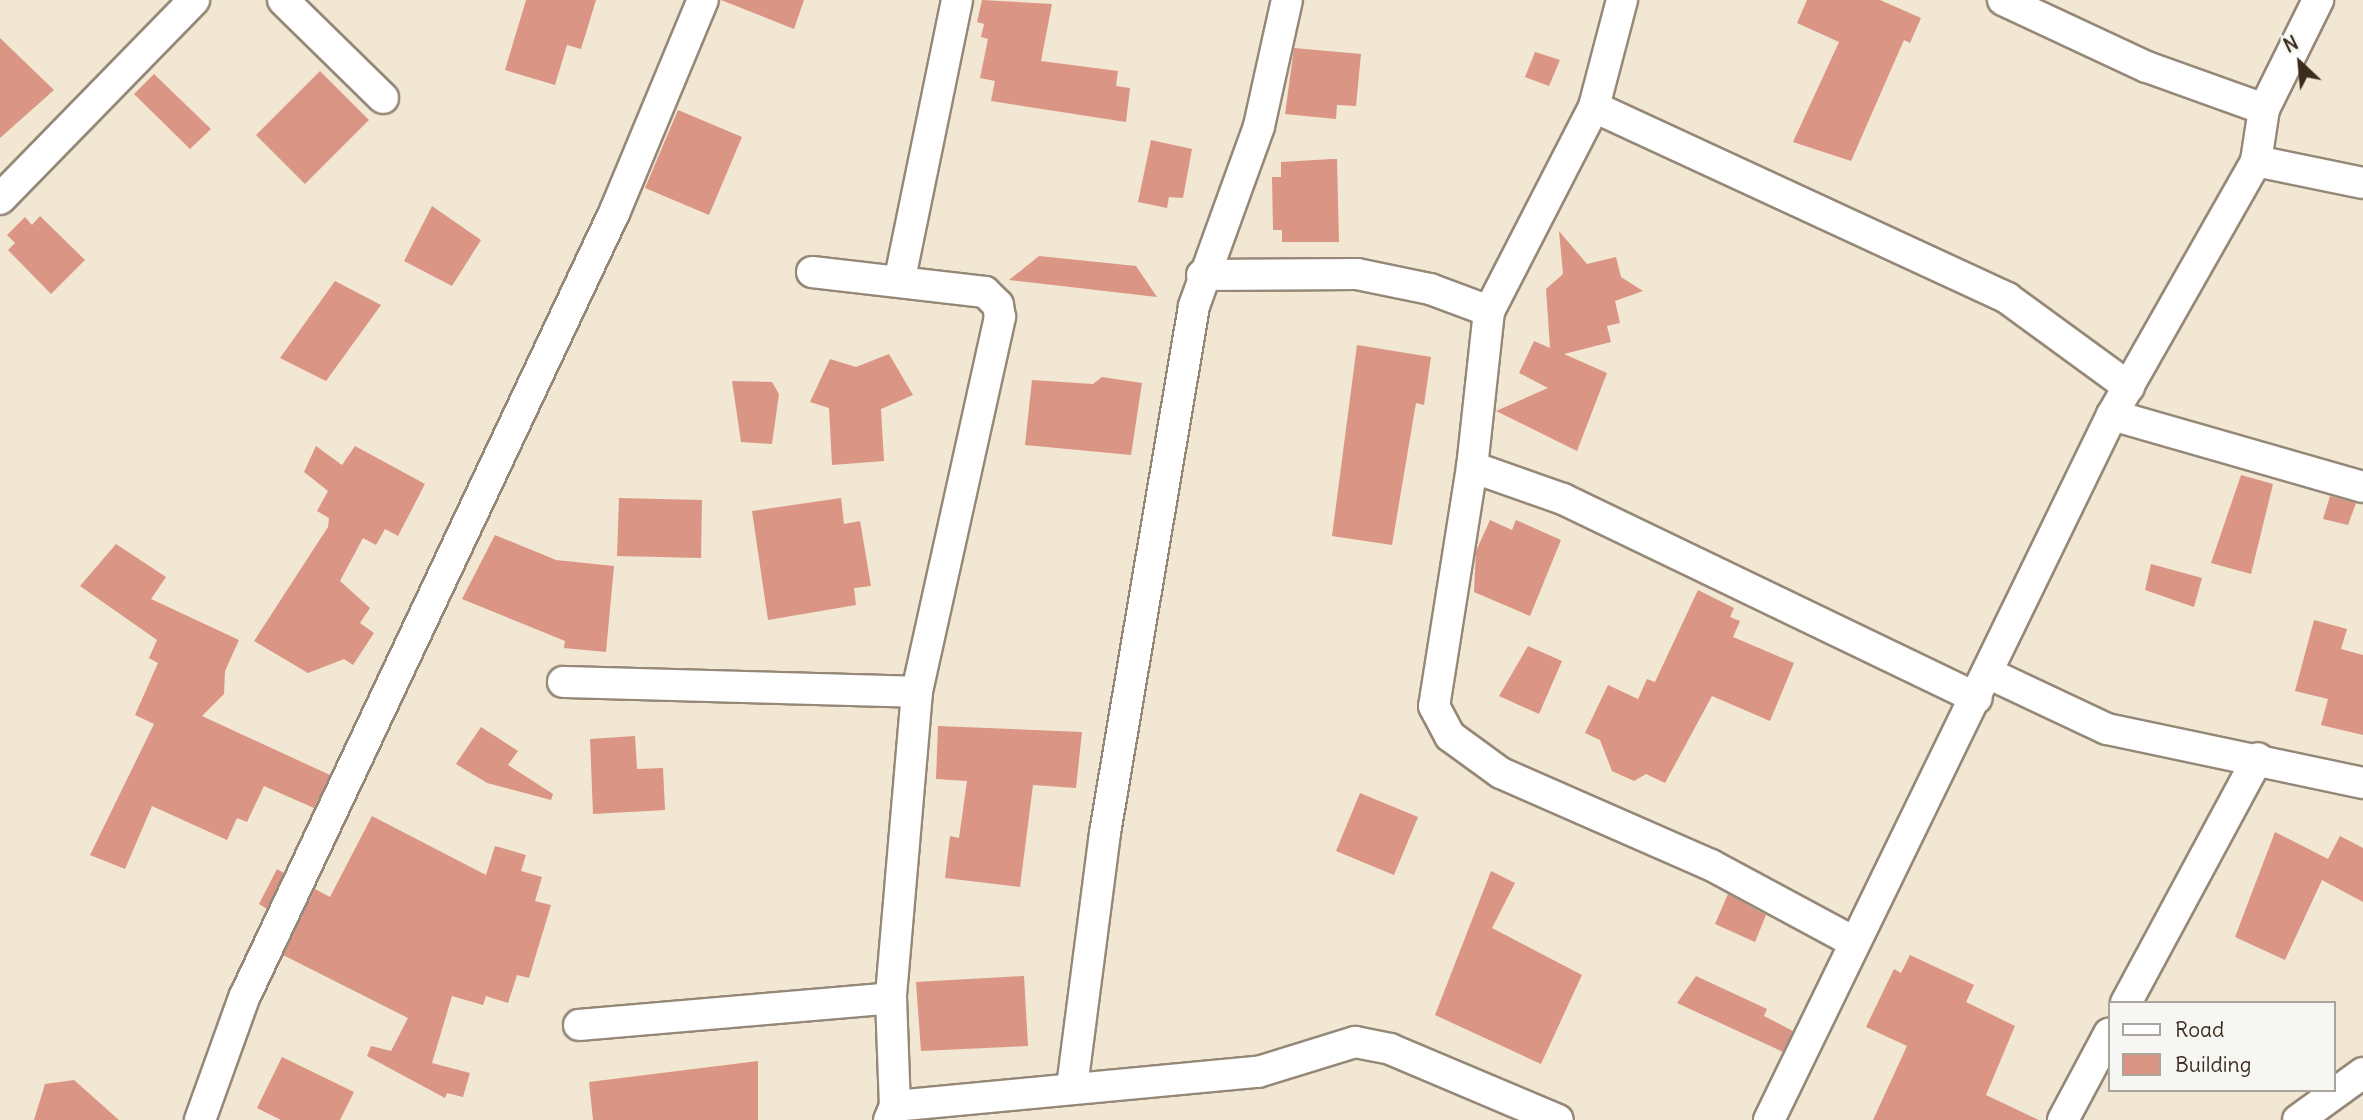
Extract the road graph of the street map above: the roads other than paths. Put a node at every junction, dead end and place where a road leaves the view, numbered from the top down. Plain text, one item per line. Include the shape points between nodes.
1 (194, 0) edge
2 (283, 0) edge
3 (703, 0) edge
4 (957, 0) edge
5 (1287, 0) edge
6 (1622, 0) edge
7 (2003, 0) edge
8 (2318, 0) edge
9 (383, 98) dead end
10 (1594, 107) junction
11 (2264, 109) junction
12 (2256, 161) junction
13 (2363, 183) edge
14 (4, 188) edge
15 (812, 272) dead end
16 (1202, 275) junction
17 (900, 278) junction
18 (1489, 311) junction
19 (2129, 387) junction
20 (2112, 415) junction
21 (1472, 467) junction
22 (2363, 487) edge
23 (562, 682) dead end
24 (1984, 686) junction
25 (917, 692) junction
26 (2258, 758) junction
27 (2363, 783) edge
28 (1852, 941) junction
29 (891, 998) junction
30 (2127, 1001) edge
31 (579, 1025) dead end
32 (2108, 1036) edge
33 (2363, 1073) edge
34 (1072, 1087) junction
35 (892, 1113) edge
36 (200, 1120) edge
37 (1558, 1120) edge
38 (1769, 1120) edge
39 (2063, 1120) edge
40 (2298, 1120) edge

1 - 14 street
2 - 9 street
3 - 36 street via 615,211 244,998
4 - 17 street
5 - 16 street via 1259,126
6 - 10 street
7 - 11 street via 2147,67
8 - 11 street
10 - 18 street
10 - 19 street via 2007,298
11 - 12 street
12 - 13 street
12 - 19 street
15 - 17 street
16 - 18 street via 1357,274 1430,289
16 - 34 street via 1105,833
17 - 25 street via 985,292 1000,317
18 - 21 street
19 - 20 street
20 - 22 street
20 - 24 street
21 - 24 street via 1563,499
21 - 28 street via 1434,706 1450,736 1501,773 1712,865
23 - 25 street
24 - 26 street via 2107,729
24 - 28 street
25 - 29 street
26 - 27 street
26 - 30 street
28 - 38 street
29 - 31 street
29 - 35 street
32 - 39 street
33 - 40 street
34 - 35 street
34 - 37 street via 1258,1072 1355,1042 1390,1049

